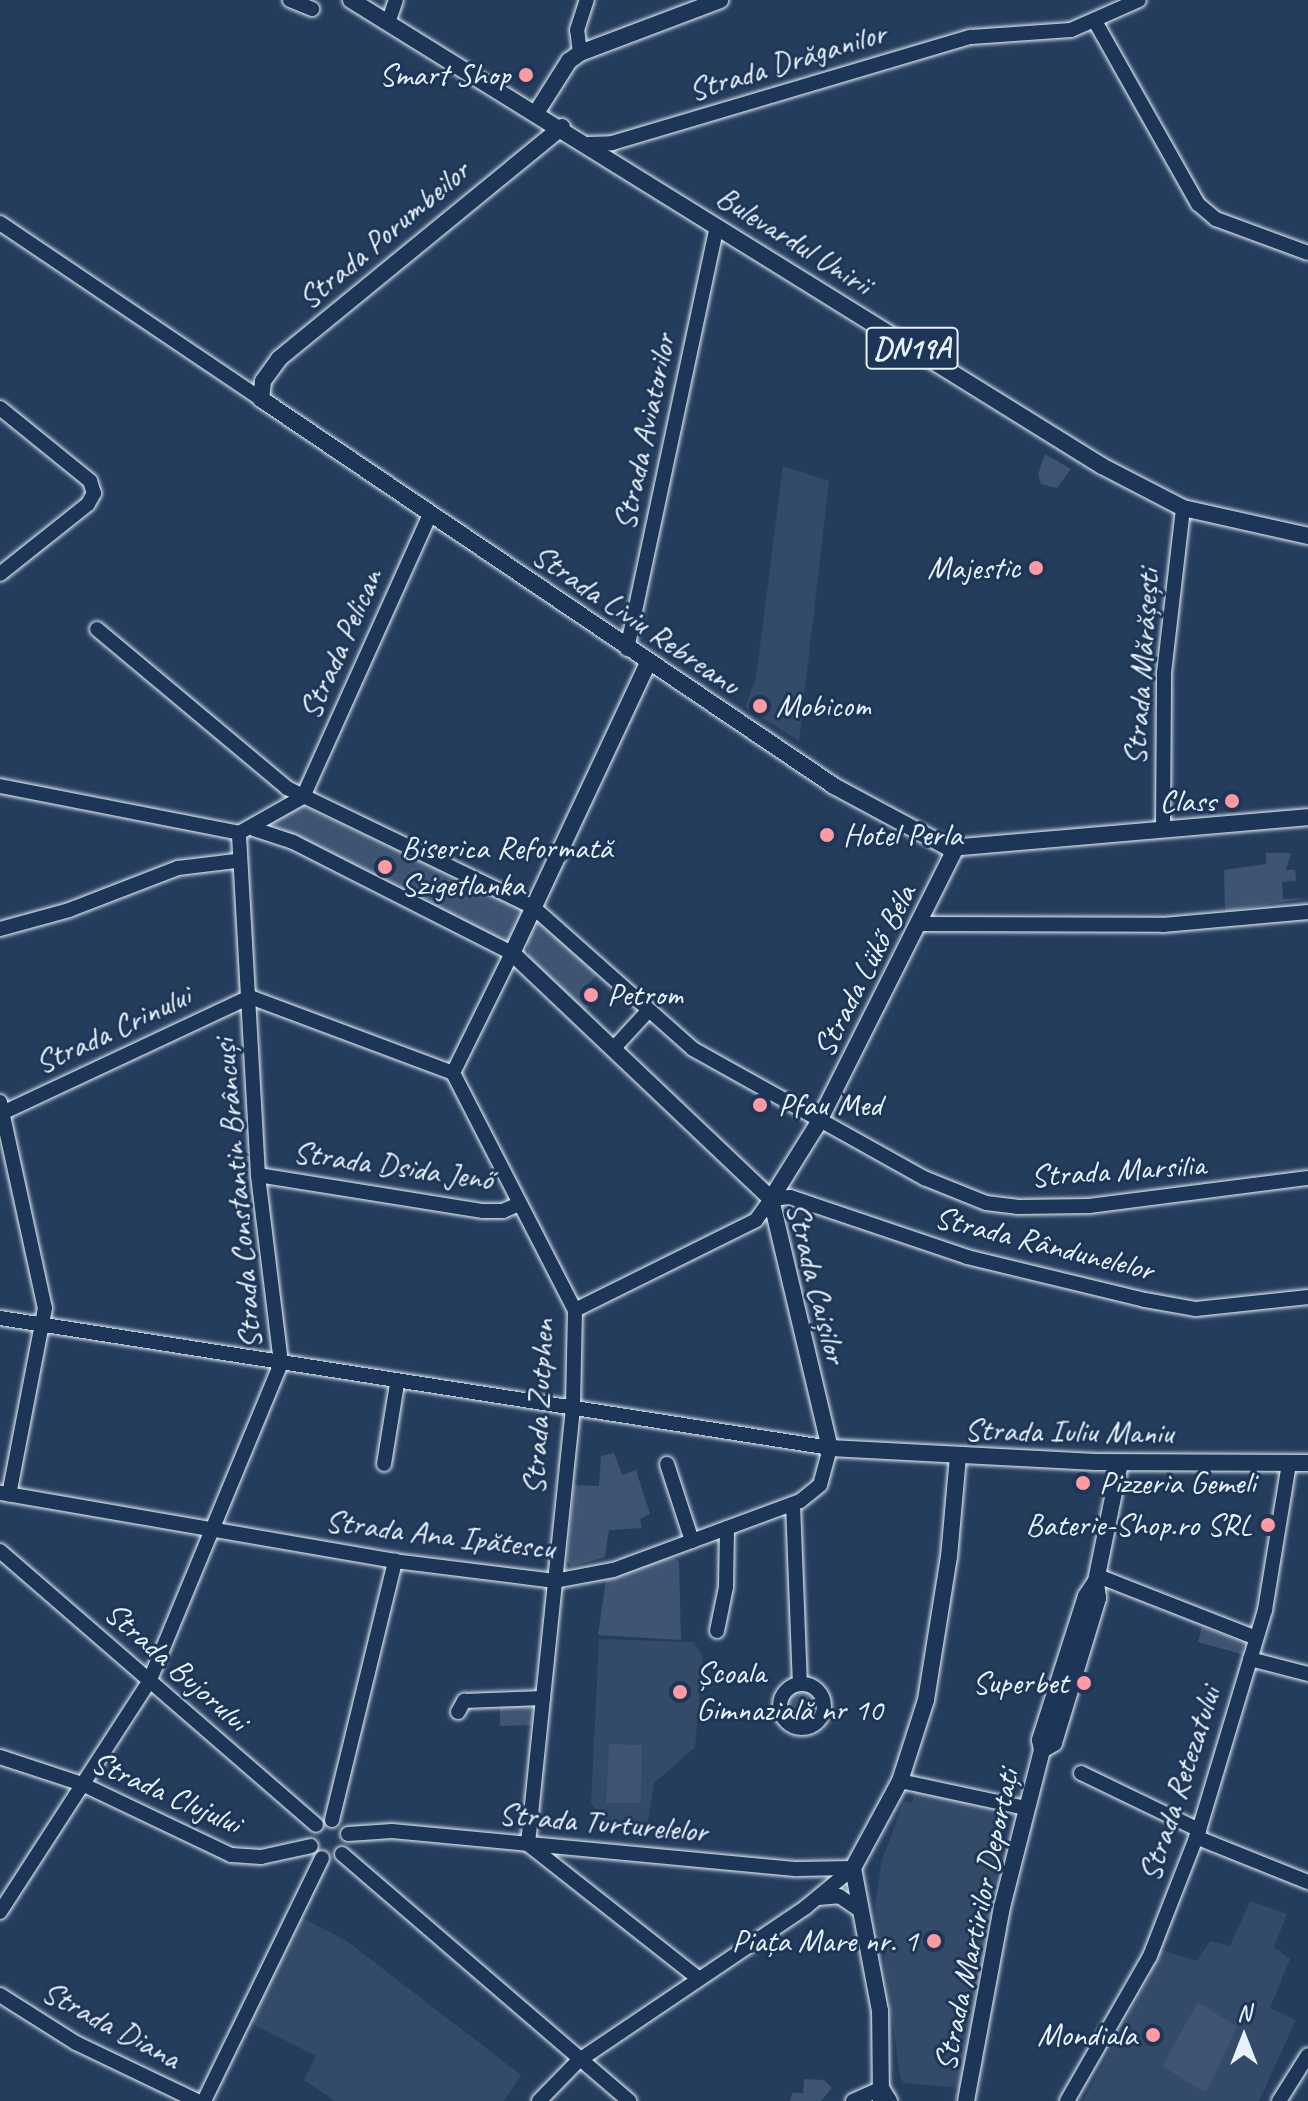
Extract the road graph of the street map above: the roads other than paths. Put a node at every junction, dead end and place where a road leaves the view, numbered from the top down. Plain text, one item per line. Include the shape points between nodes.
1 (290, 0) edge
2 (351, 0) edge
3 (396, 0) edge
4 (587, 0) edge
5 (720, 0) edge
6 (1139, 0) edge
7 (312, 9) dead end
8 (388, 23) junction
9 (1096, 23) junction
10 (580, 53) junction
11 (536, 113) junction
12 (562, 127) junction
13 (588, 144) junction
14 (0, 223) edge
15 (717, 226) junction
16 (1308, 253) edge
17 (261, 399) junction
18 (0, 408) edge
19 (1183, 508) junction
20 (430, 514) junction
21 (1308, 536) edge
22 (0, 574) edge
23 (97, 629) dead end
24 (627, 649) junction
25 (648, 663) junction
26 (0, 786) edge
27 (303, 797) junction
28 (1308, 817) edge
29 (1163, 829) junction
30 (246, 831) junction
31 (955, 850) junction
32 (236, 861) junction
33 (533, 907) junction
34 (1308, 912) edge
35 (921, 924) junction
36 (0, 929) edge
37 (512, 953) junction
38 (250, 997) junction
39 (647, 1012) junction
40 (613, 1049) junction
41 (453, 1073) junction
42 (1, 1110) edge
43 (820, 1119) junction
44 (258, 1175) junction
45 (1308, 1178) edge
46 (771, 1199) junction
47 (519, 1204) junction
48 (1308, 1297) edge
49 (575, 1310) junction
50 (0, 1318) edge
51 (44, 1325) junction
52 (281, 1363) junction
53 (397, 1384) junction
54 (573, 1408) junction
55 (830, 1448) junction
56 (958, 1457) junction
57 (1120, 1463) junction
58 (1289, 1463) junction
59 (1308, 1463) edge
60 (384, 1464) dead end
61 (667, 1464) dead end
62 (5, 1494) edge
63 (793, 1504) junction
64 (727, 1528) junction
65 (212, 1530) junction
66 (692, 1541) junction
67 (0, 1551) edge
68 (395, 1561) junction
69 (1097, 1578) junction
70 (555, 1581) junction
71 (717, 1631) dead end
72 (1256, 1638) junction
73 (1250, 1659) junction
74 (1308, 1674) edge
75 (149, 1682) junction
76 (800, 1684) dead end
77 (543, 1698) junction
78 (458, 1712) dead end
79 (0, 1757) edge
80 (1081, 1773) dead end
81 (900, 1781) junction
82 (82, 1784) junction
83 (1026, 1808) junction
84 (332, 1820) junction
85 (316, 1825) junction
86 (348, 1834) junction
87 (1197, 1834) junction
88 (528, 1845) junction
89 (311, 1846) junction
90 (342, 1854) junction
91 (322, 1858) junction
92 (853, 1868) junction
93 (1308, 1882) edge
94 (818, 1898) junction
95 (858, 1909) junction
96 (0, 1912) edge
97 (698, 1978) junction
98 (0, 1995) edge
99 (1308, 2055) edge
100 (977, 2059) junction
101 (578, 2061) junction
102 (884, 2069) junction
103 (884, 2097) edge
104 (857, 2098) edge
105 (197, 2101) edge
106 (204, 2101) edge
107 (539, 2101) edge
108 (629, 2101) edge
109 (966, 2101) edge
110 (974, 2101) edge
111 (1067, 2101) edge
112 (1279, 2101) edge

1 - 7 street
2 - 8 main road, Bulevardul Unirii / DN19A
3 - 8 street
4 - 10 street via 577,30
5 - 10 main road
6 - 9 street, Strada Drăganilor
8 - 11 main road, Bulevardul Unirii / DN19A
9 - 13 street, Strada Drăganilor via 961,40 612,143
9 - 16 street via 1198,204 1216,219
10 - 11 main road via 569,61
11 - 12 main road, Bulevardul Unirii / DN19A
12 - 13 main road, Bulevardul Unirii / DN19A
12 - 17 main road, Strada Porumbeilor via 279,359 263,381
13 - 15 main road, Bulevardul Unirii / DN19A
14 - 17 street, Strada Liviu Rebreanu
15 - 19 main road, Bulevardul Unirii / DN19A via 1083,454
15 - 24 street, Strada Aviatorilor
17 - 20 main road, Strada Liviu Rebreanu
18 - 22 street via 90,481 92,499
19 - 21 main road, Bulevardul Unirii / DN19A
19 - 29 street, Strada Mărășești via 1164,673
20 - 24 main road, Strada Liviu Rebreanu
20 - 27 street, Strada Pelican
23 - 27 street, Strada Marsilia
24 - 25 main road, Strada Liviu Rebreanu
25 - 31 main road, Strada Liviu Rebreanu via 834,786
25 - 33 main road
26 - 30 street
27 - 30 street
27 - 33 street, Strada Marsilia
28 - 29 main road
29 - 31 main road
30 - 32 street, Strada Constantin Brâncuși
30 - 37 street via 293,842
31 - 35 main road, Strada Lükő Béla
32 - 36 street via 178,868 69,910
32 - 38 street, Strada Constantin Brâncuși
33 - 37 main road
33 - 39 street, Strada Marsilia
34 - 35 street via 1163,925
35 - 43 main road, Strada Lükő Béla
37 - 40 main road, Strada Caișilor
37 - 41 street
38 - 41 street
38 - 42 street, Strada Crinului
38 - 44 street, Strada Constantin Brâncuși
39 - 40 street
39 - 43 street, Strada Marsilia via 693,1049
40 - 46 main road, Strada Caișilor
41 - 47 street, Strada Zutphen
42 - 51 street
43 - 45 street, Strada Marsilia via 924,1178 986,1203 1089,1206
43 - 46 main road, Strada Lükő Béla
44 - 47 street, Strada Dsida Jenő via 483,1211
44 - 52 street, Strada Constantin Brâncuși
46 - 48 street, Strada Rândunelelor via 790,1197 967,1257 1145,1300 1211,1309
46 - 49 street via 756,1220
46 - 55 main road, Strada Caișilor
47 - 49 street, Strada Zutphen
49 - 54 street, Strada Zutphen
50 - 51 street
51 - 52 street
51 - 62 street
52 - 53 street
52 - 65 street, Strada Constantin Brâncuși
53 - 54 street
53 - 60 street
54 - 55 street
54 - 70 street, Strada Zutphen
55 - 56 main road, Strada Iuliu Maniu
55 - 63 street, Strada Ana Ipătescu via 820,1485
56 - 57 main road, Strada Iuliu Maniu
56 - 81 main road via 935,1654
57 - 58 main road, Strada Iuliu Maniu
57 - 69 main road, Strada Martirilor Deportați
58 - 59 main road, Strada Iuliu Maniu
58 - 72 street, Strada Retezatului via 1279,1545
61 - 66 street
62 - 65 street, Strada Ana Ipătescu
63 - 64 street, Strada Ana Ipătescu
63 - 76 street
64 - 66 street, Strada Ana Ipătescu
64 - 71 street via 726,1587
65 - 68 street, Strada Ana Ipătescu
65 - 75 street, Strada Constantin Brâncuși
66 - 70 street, Strada Ana Ipătescu via 613,1570
67 - 75 street, Strada Bujorului
68 - 70 street, Strada Ana Ipătescu
68 - 84 street
69 - 72 street
69 - 83 main road, Strada Martirilor Deportați via 1098,1598 1054,1743 1042,1750
70 - 77 street, Strada Zutphen
72 - 73 street, Strada Retezatului
73 - 74 street
73 - 87 street, Strada Retezatului
75 - 82 street, Strada Constantin Brâncuși
75 - 85 street, Strada Bujorului
77 - 78 street via 464,1701
77 - 88 street, Strada Zutphen
79 - 82 street, Strada Clujului
80 - 87 street
81 - 83 street
81 - 92 main road
82 - 89 street, Strada Clujului via 231,1855 261,1857
82 - 96 street, Strada Constantin Brâncuși
83 - 100 main road, Strada Martirilor Deportați via 1002,1907
84 - 85 street
84 - 86 street
85 - 89 street
86 - 88 street, Strada Turturelelor via 392,1831
86 - 90 street
87 - 93 street
87 - 111 street, Strada Retezatului via 1150,1956
88 - 92 street, Strada Turturelelor via 817,1870
88 - 97 street
89 - 91 street
90 - 91 street
90 - 101 street
91 - 106 street
92 - 94 street
92 - 95 main road
94 - 95 street via 839,1896
94 - 97 street
95 - 102 main road via 880,2011
97 - 101 street
98 - 105 street, Strada Diana via 76,2043
99 - 112 street
100 - 109 main road, Strada Martirilor Deportați
100 - 110 street
101 - 107 street
101 - 108 street
102 - 103 main road
102 - 104 street
103 - 104 street

